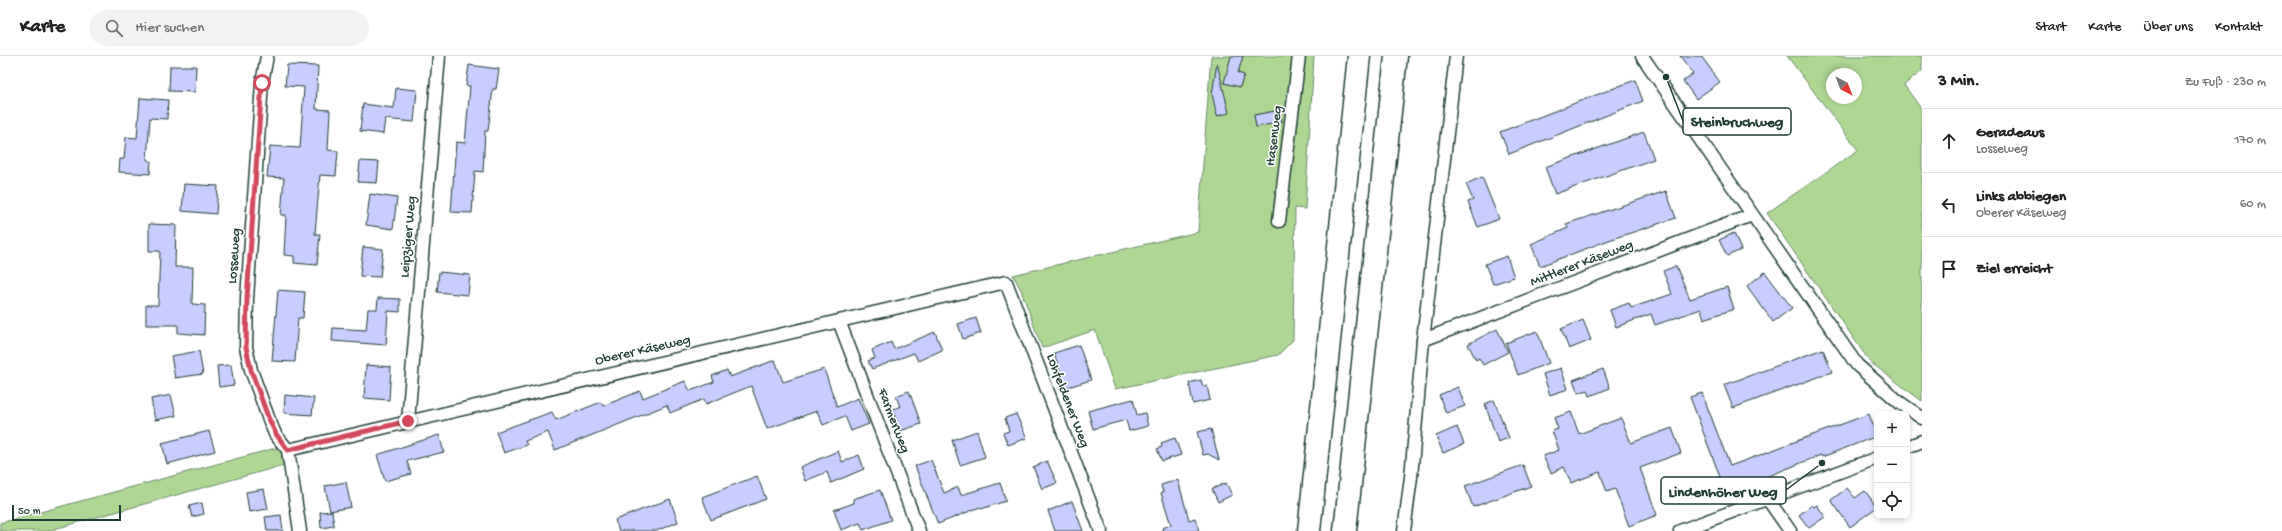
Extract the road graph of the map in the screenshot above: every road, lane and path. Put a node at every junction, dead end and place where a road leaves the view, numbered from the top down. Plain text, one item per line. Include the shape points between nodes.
1 (268, 56) edge
2 (439, 56) edge
3 (1299, 56) edge
4 (1359, 56) edge
5 (1396, 56) edge
6 (1456, 56) edge
7 (1642, 56) edge
8 (1752, 215) junction
9 (1279, 220) dead end
10 (1006, 282) joint
11 (839, 321) junction
12 (1423, 340) junction
13 (1922, 418) edge
14 (408, 421) junction
15 (1922, 441) edge
16 (1910, 446) edge
17 (288, 450) junction
18 (1874, 459) edge
19 (1767, 498) junction
20 (914, 530) edge
21 (300, 531) edge
22 (1101, 531) edge
23 (1309, 531) edge
24 (1345, 531) edge
25 (1404, 531) edge
26 (1680, 531) edge
27 (1790, 531) edge

1 - 17 street, Losseweg via 261,91 246,347 251,370 273,428
2 - 14 street, Leipziger Weg
3 - 9 street, Hasenweg
4 - 23 highway
5 - 24 highway
6 - 12 street
7 - 8 street
8 - 12 street, Mittlerer Käseweg
8 - 13 street via 1857,365 1899,402
10 - 11 street, Oberer Käseweg
10 - 22 street, Lohfeldener Weg
11 - 14 street, Oberer Käseweg
11 - 20 street, Farmerweg
12 - 25 street
14 - 17 street, Oberer Käseweg
15 - 16 street
17 - 21 street
18 - 19 street
19 - 26 street
19 - 27 street

